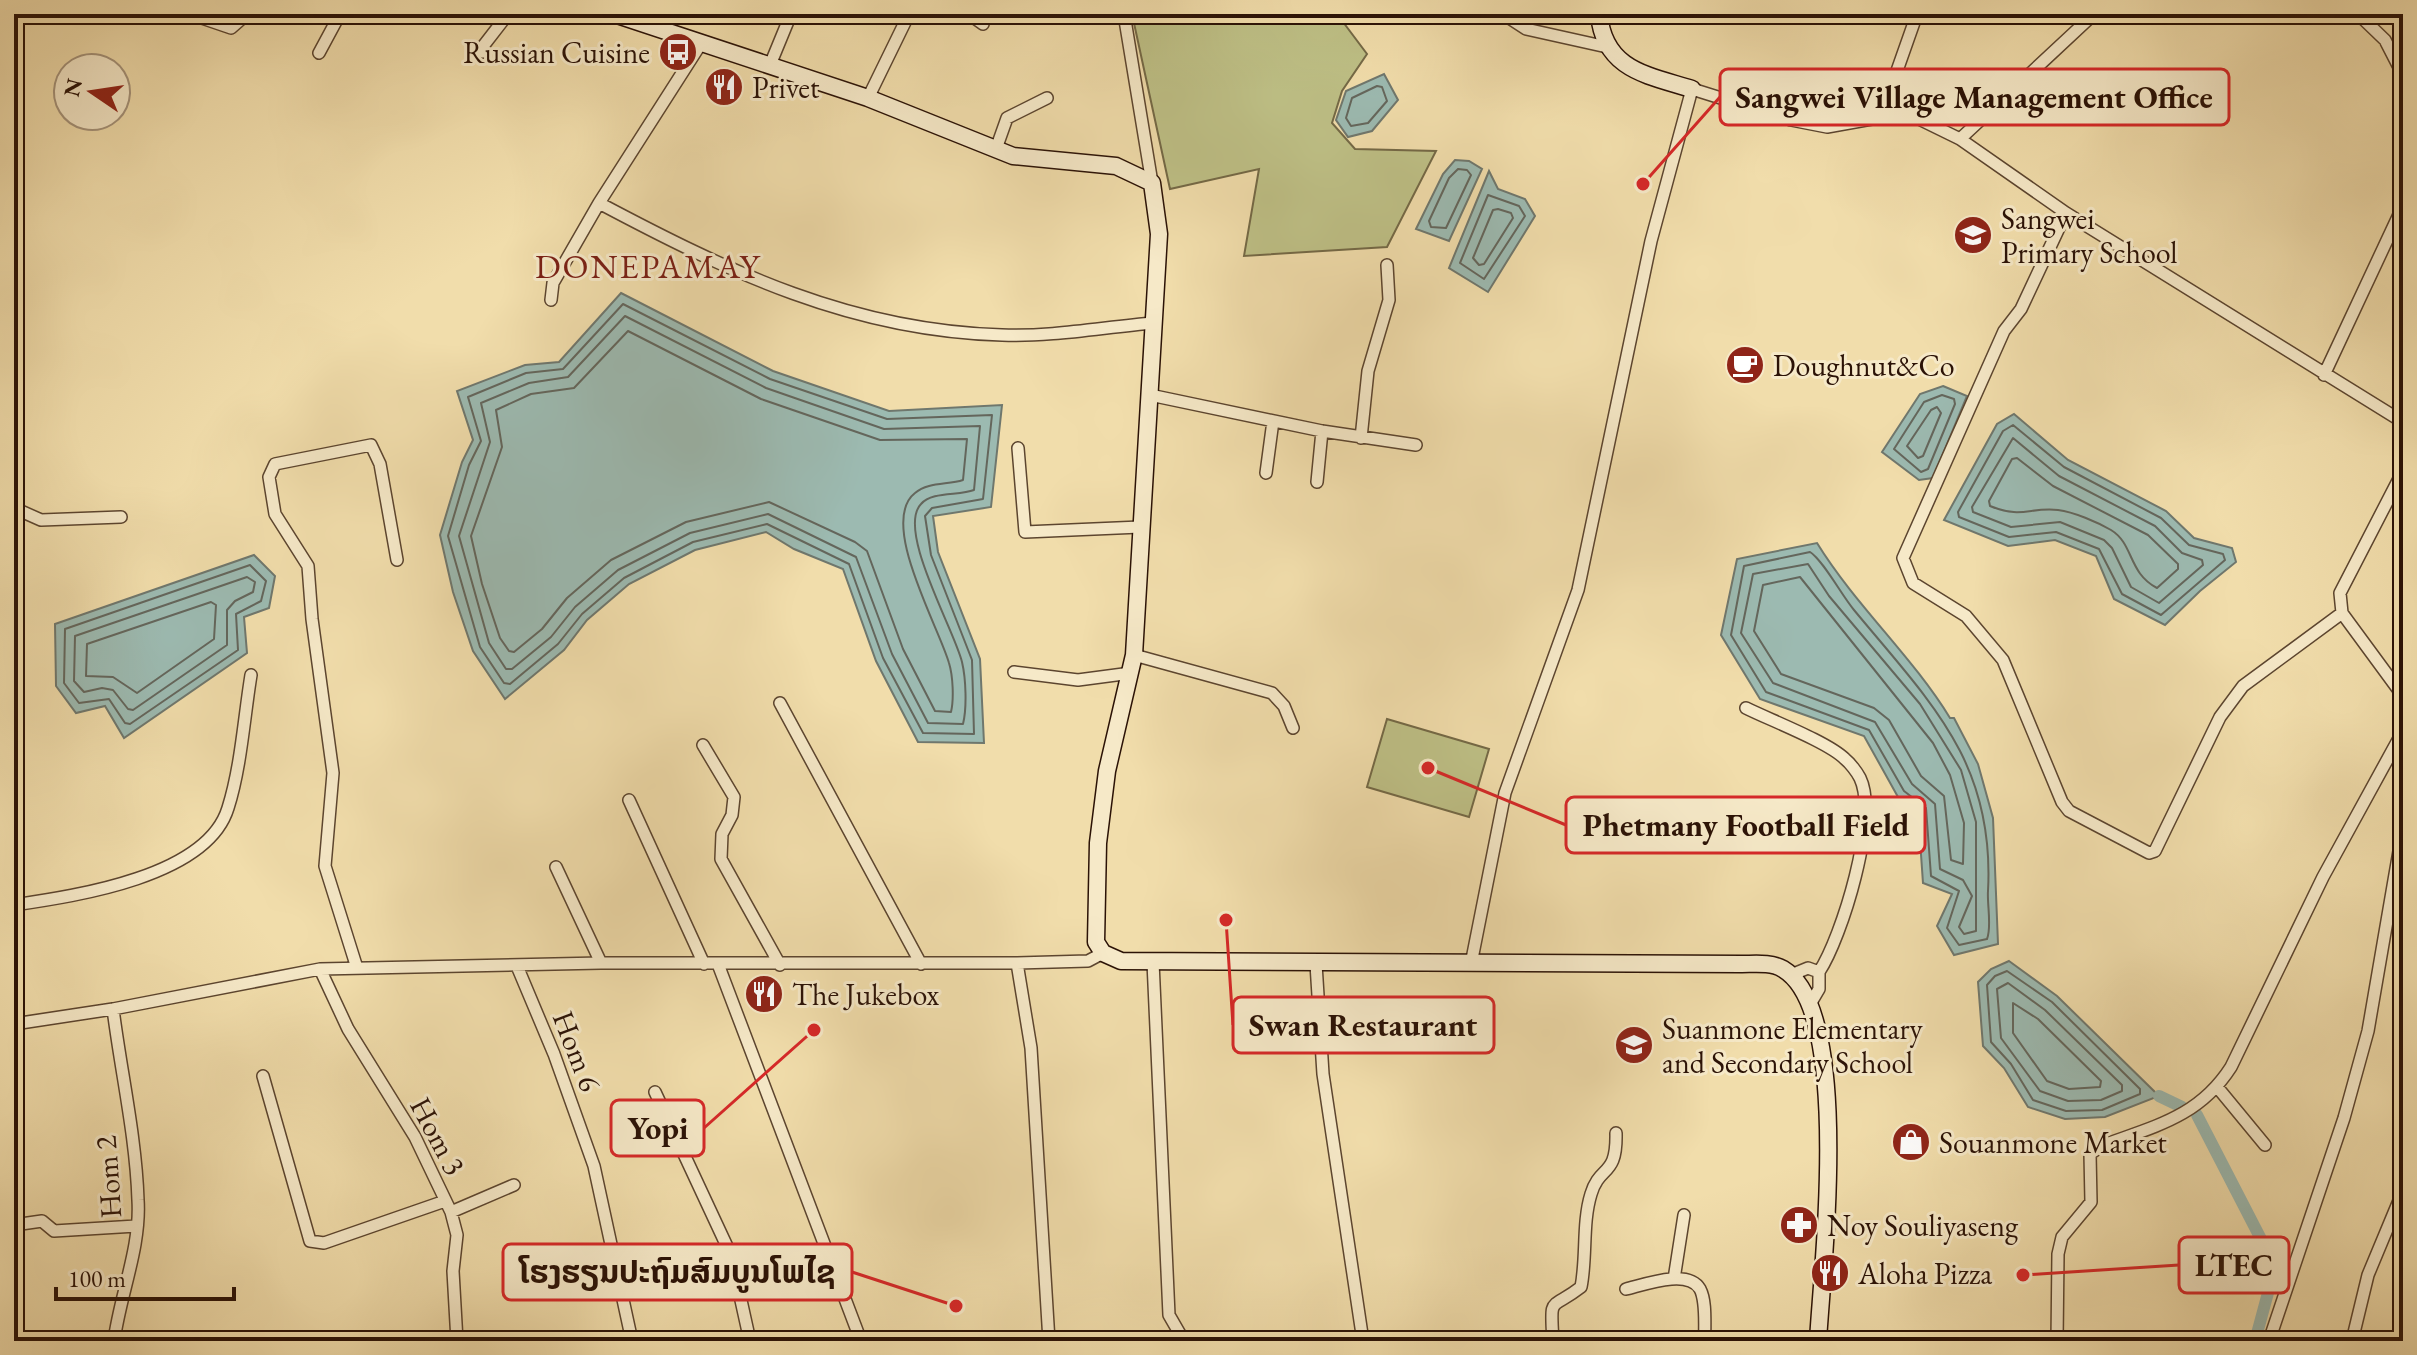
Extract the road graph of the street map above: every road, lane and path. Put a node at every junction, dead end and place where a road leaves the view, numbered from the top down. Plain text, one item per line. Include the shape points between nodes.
1 (190, 14) edge
2 (247, 14) edge
3 (340, 14) edge
4 (508, 14) edge
5 (614, 14) edge
6 (791, 14) edge
7 (909, 14) edge
8 (969, 14) edge
9 (1124, 14) edge
10 (1503, 14) edge
11 (1599, 14) edge
12 (1917, 14) edge
13 (2094, 14) edge
14 (2358, 14) edge
15 (983, 24) dead end
16 (702, 42) junction
17 (1607, 47) junction
18 (483, 52) dead end
19 (319, 53) dead end
20 (770, 65) junction
21 (2403, 75) edge
22 (1692, 89) junction
23 (868, 98) junction
24 (1047, 98) dead end
25 (1880, 119) junction
26 (1960, 139) junction
27 (996, 149) junction
28 (1152, 183) junction
29 (599, 203) junction
30 (2402, 209) edge
31 (2066, 213) junction
32 (1387, 265) dead end
33 (551, 300) dead end
34 (1154, 323) junction
35 (2324, 375) junction
36 (1150, 395) junction
37 (1273, 421) junction
38 (2403, 422) edge
39 (1322, 431) junction
40 (1361, 438) junction
41 (1416, 445) dead end
42 (1018, 448) dead end
43 (2403, 471) edge
44 (1266, 473) dead end
45 (1317, 482) dead end
46 (14, 508) edge
47 (121, 517) dead end
48 (1140, 527) junction
49 (397, 560) dead end
50 (2342, 613) junction
51 (1134, 655) junction
52 (1014, 672) dead end
53 (1131, 673) junction
54 (251, 675) dead end
55 (2403, 696) edge
56 (780, 703) dead end
57 (1746, 708) dead end
58 (1293, 728) dead end
59 (2403, 731) edge
60 (703, 745) dead end
61 (629, 800) dead end
62 (2403, 828) edge
63 (556, 867) dead end
64 (14, 905) edge
65 (1103, 953) junction
66 (1153, 962) junction
67 (601, 963) junction
68 (1017, 963) junction
69 (704, 964) junction
70 (718, 964) junction
71 (921, 964) junction
72 (1316, 964) junction
73 (1471, 964) junction
74 (780, 965) junction
75 (517, 966) junction
76 (357, 968) junction
77 (320, 969) junction
78 (1819, 972) junction
79 (1791, 975) junction
80 (1809, 1006) junction
81 (113, 1009) junction
82 (14, 1024) edge
83 (263, 1076) dead end
84 (2218, 1088) junction
85 (655, 1092) dead end
86 (1616, 1133) dead end
87 (2265, 1145) dead end
88 (514, 1185) dead end
89 (2403, 1191) edge
90 (448, 1206) junction
91 (1684, 1215) dead end
92 (14, 1225) edge
93 (136, 1226) junction
94 (1674, 1279) junction
95 (1626, 1289) dead end
96 (115, 1340) edge
97 (179, 1341) edge
98 (457, 1341) edge
99 (632, 1341) edge
100 (750, 1341) edge
101 (861, 1341) edge
102 (1049, 1341) edge
103 (1184, 1341) edge
104 (1363, 1341) edge
105 (1553, 1341) edge
106 (1705, 1341) edge
107 (1818, 1341) edge
108 (2057, 1341) edge
109 (2269, 1341) edge
110 (2352, 1341) edge

1 - 2 street via 231,28
3 - 19 street
4 - 18 street
5 - 16 street
6 - 20 street
7 - 23 street
8 - 15 street
9 - 28 street
10 - 17 street via 1526,29
11 - 17 street
12 - 25 street
13 - 26 street
14 - 21 street via 2385,40
16 - 20 street
16 - 29 street
17 - 22 street via 1636,71
20 - 23 street
22 - 25 street via 1812,125 1840,128
22 - 73 street via 1651,241 1578,590 1505,793
23 - 27 street
24 - 27 street via 1007,118
25 - 26 street via 1913,116
26 - 31 street
27 - 28 street via 1013,156 1116,166
28 - 34 street via 1159,234
29 - 33 street via 553,283
29 - 34 street via 773,289 925,327 1004,335
30 - 35 street
31 - 35 street
31 - 50 street via 2021,309 2004,331 1903,558 1913,583 1966,616 2003,660 2062,802 2078,818 2152,853 2220,717 2243,686
32 - 40 street via 1389,300 1368,371
34 - 36 street
35 - 38 street
36 - 37 street
36 - 48 street
37 - 39 street
37 - 44 street
39 - 40 street
39 - 45 street
40 - 41 street
42 - 48 street via 1025,532
43 - 50 street via 2340,593
46 - 47 street via 41,520
48 - 51 street
49 - 76 street via 380,464 371,445 275,464 269,477 275,514 308,566 333,773 325,866
50 - 55 street
51 - 53 street
51 - 58 street via 1272,693
52 - 53 street via 1078,680
53 - 65 street via 1107,771 1098,843 1094,930
54 - 64 street via 228,808 210,839 173,863 124,882
56 - 71 street
57 - 78 street via 1843,756 1861,778 1865,810 1858,865 1830,955
59 - 84 street
60 - 74 street via 734,797 722,834 721,859
61 - 69 street
62 - 109 street via 2364,1045
63 - 67 street
65 - 66 street via 1121,961
65 - 68 street via 1088,961
66 - 72 street
66 - 103 street via 1169,1315
67 - 69 street
67 - 75 street
68 - 71 street
68 - 102 street via 1031,1048
69 - 70 street
70 - 74 street
70 - 101 street
71 - 74 street
72 - 73 street
72 - 104 street via 1323,1074
73 - 79 street via 1773,965
75 - 76 street
75 - 99 street, Hom 6 via 594,1166
76 - 77 street
77 - 81 street
77 - 90 street, Hom 3
78 - 79 street via 1808,968
78 - 80 street via 1819,989
79 - 80 street
80 - 107 street via 1827,1069 1829,1112
81 - 82 street
81 - 93 street, Hom 2 via 139,1202
83 - 90 street via 310,1241 324,1243
84 - 87 street
84 - 108 street via 2190,1112 2090,1154 2091,1202 2062,1237 2058,1254
85 - 100 street via 731,1255
86 - 105 street via 1612,1167 1590,1196 1581,1287 1554,1304
88 - 90 street
89 - 110 street via 2368,1275
90 - 98 street, Hom 3 via 457,1235
91 - 94 street
92 - 93 street via 42,1221 54,1231
93 - 96 street, Hom 2
94 - 95 street
94 - 106 street via 1700,1289
96 - 97 street

